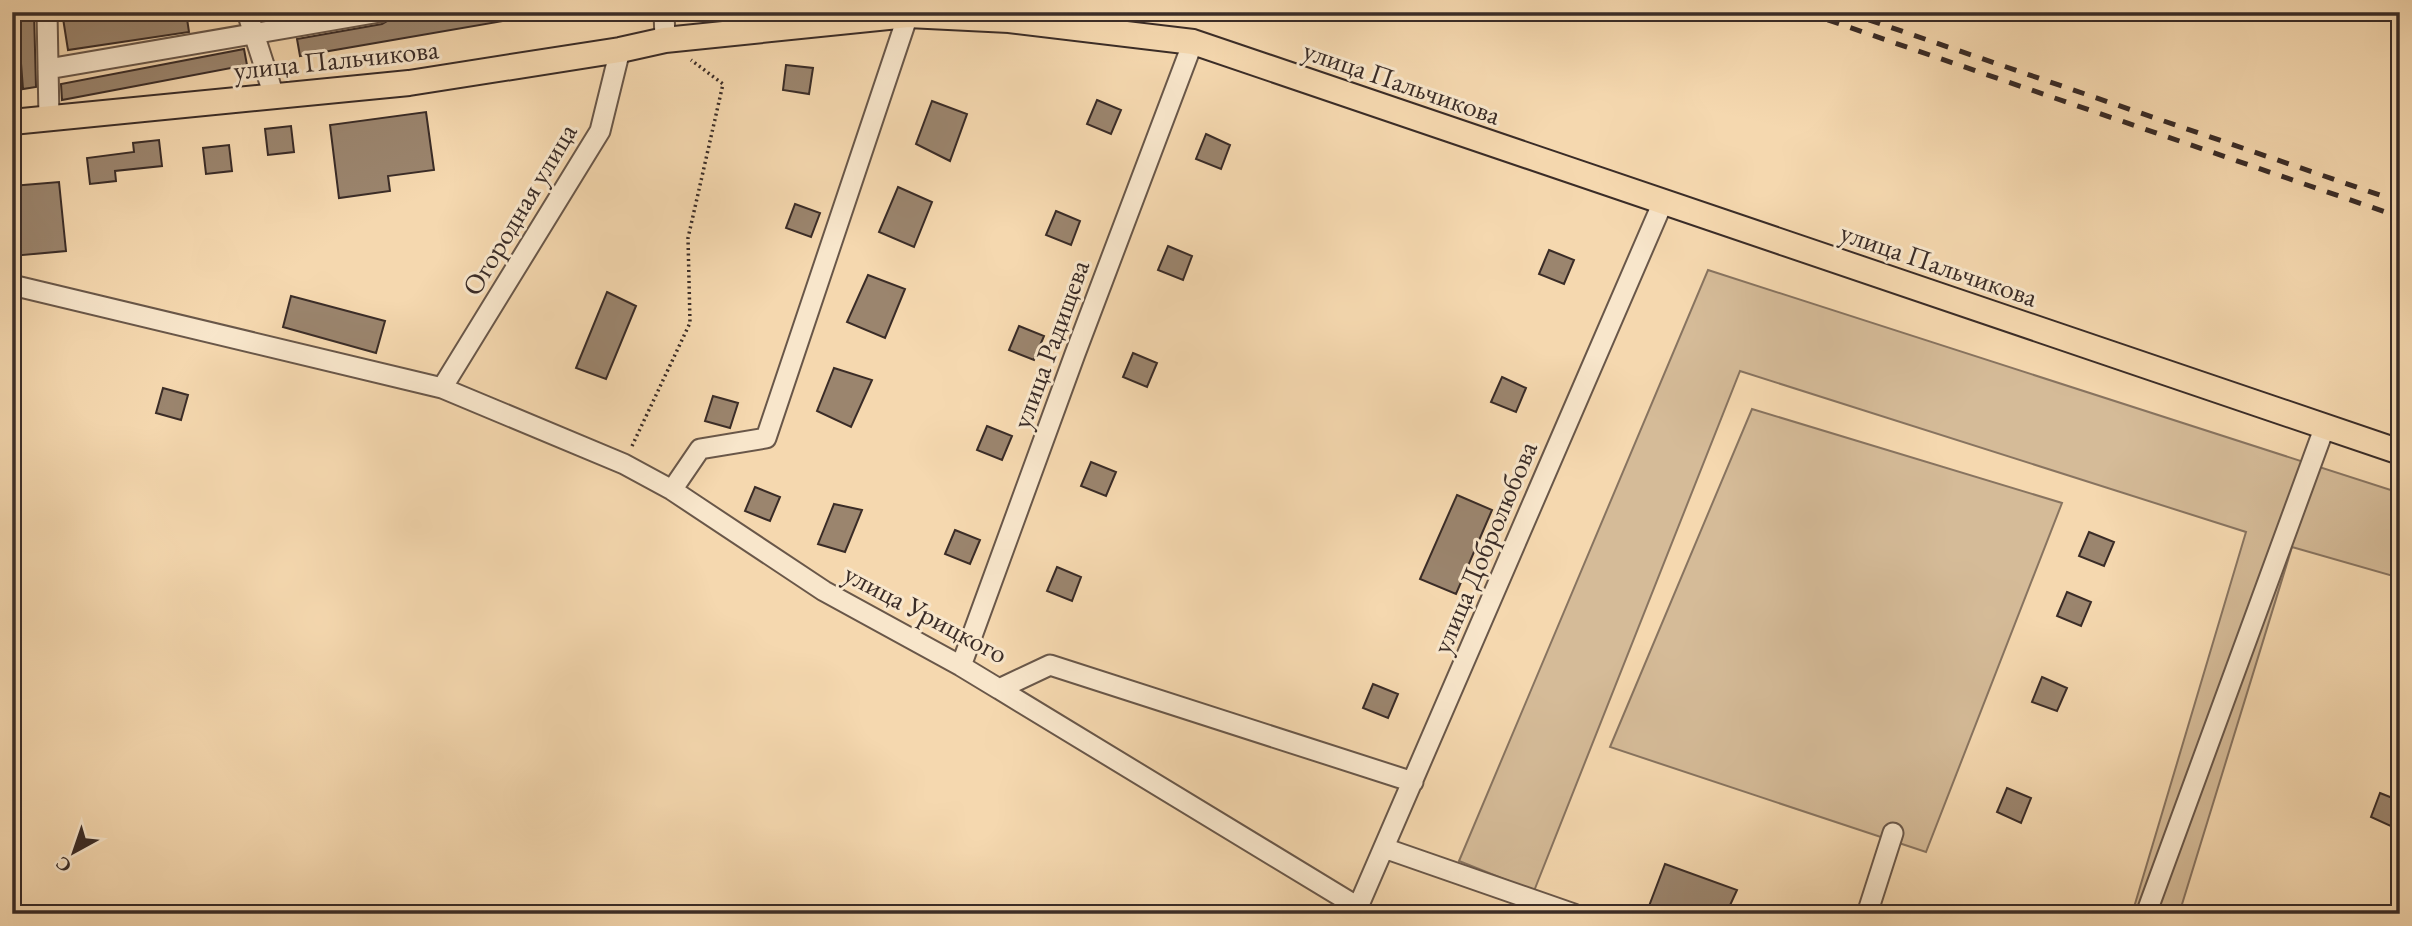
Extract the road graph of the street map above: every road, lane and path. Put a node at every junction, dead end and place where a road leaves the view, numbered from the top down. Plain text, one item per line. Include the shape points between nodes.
1 (47, 12) edge
2 (247, 12) edge
3 (380, 12) edge
4 (664, 12) edge
5 (908, 15) junction
6 (254, 34) junction
7 (665, 40) junction
8 (1193, 42) junction
9 (620, 50) junction
10 (48, 69) junction
11 (274, 96) junction
12 (49, 118) junction
13 (12, 122) edge
14 (1664, 202) junction
15 (12, 285) edge
16 (442, 387) junction
17 (2325, 426) junction
18 (2400, 452) edge
19 (624, 464) junction
20 (673, 490) junction
21 (961, 666) junction
22 (999, 689) junction
23 (1413, 782) junction
24 (1893, 833) dead end
25 (1384, 848) junction
26 (1357, 910) edge
27 (1574, 914) edge
28 (1867, 914) edge
29 (2146, 914) edge

1 - 10 street
2 - 6 street
3 - 6 street
4 - 7 street
5 - 7 main road, улица Пальчикова
5 - 8 main road, улица Пальчикова via 1009,20
5 - 20 street via 766,438 699,449
6 - 10 street
6 - 11 street
7 - 9 main road, улица Пальчикова
7 - 19 path via 723,84 688,238 690,323
8 - 14 main road, улица Пальчикова
8 - 21 street, улица Радищева
9 - 11 main road, улица Пальчикова via 409,83
9 - 16 street, Огородная улица via 600,131
10 - 12 street
11 - 12 main road, улица Пальчикова
12 - 13 main road, улица Пальчикова
14 - 17 main road, улица Пальчикова
14 - 23 street, улица Добролюбова
15 - 16 street, улица Урицкого
16 - 19 street, улица Урицкого
17 - 18 main road, улица Пальчикова
17 - 29 street
19 - 20 street, улица Урицкого
20 - 21 street, улица Урицкого via 824,592
21 - 22 street, улица Урицкого
22 - 23 street, улица Урицкого via 1050,666
22 - 26 street
23 - 25 street, улица Добролюбова
24 - 28 street
25 - 26 street, улица Добролюбова
25 - 27 street

